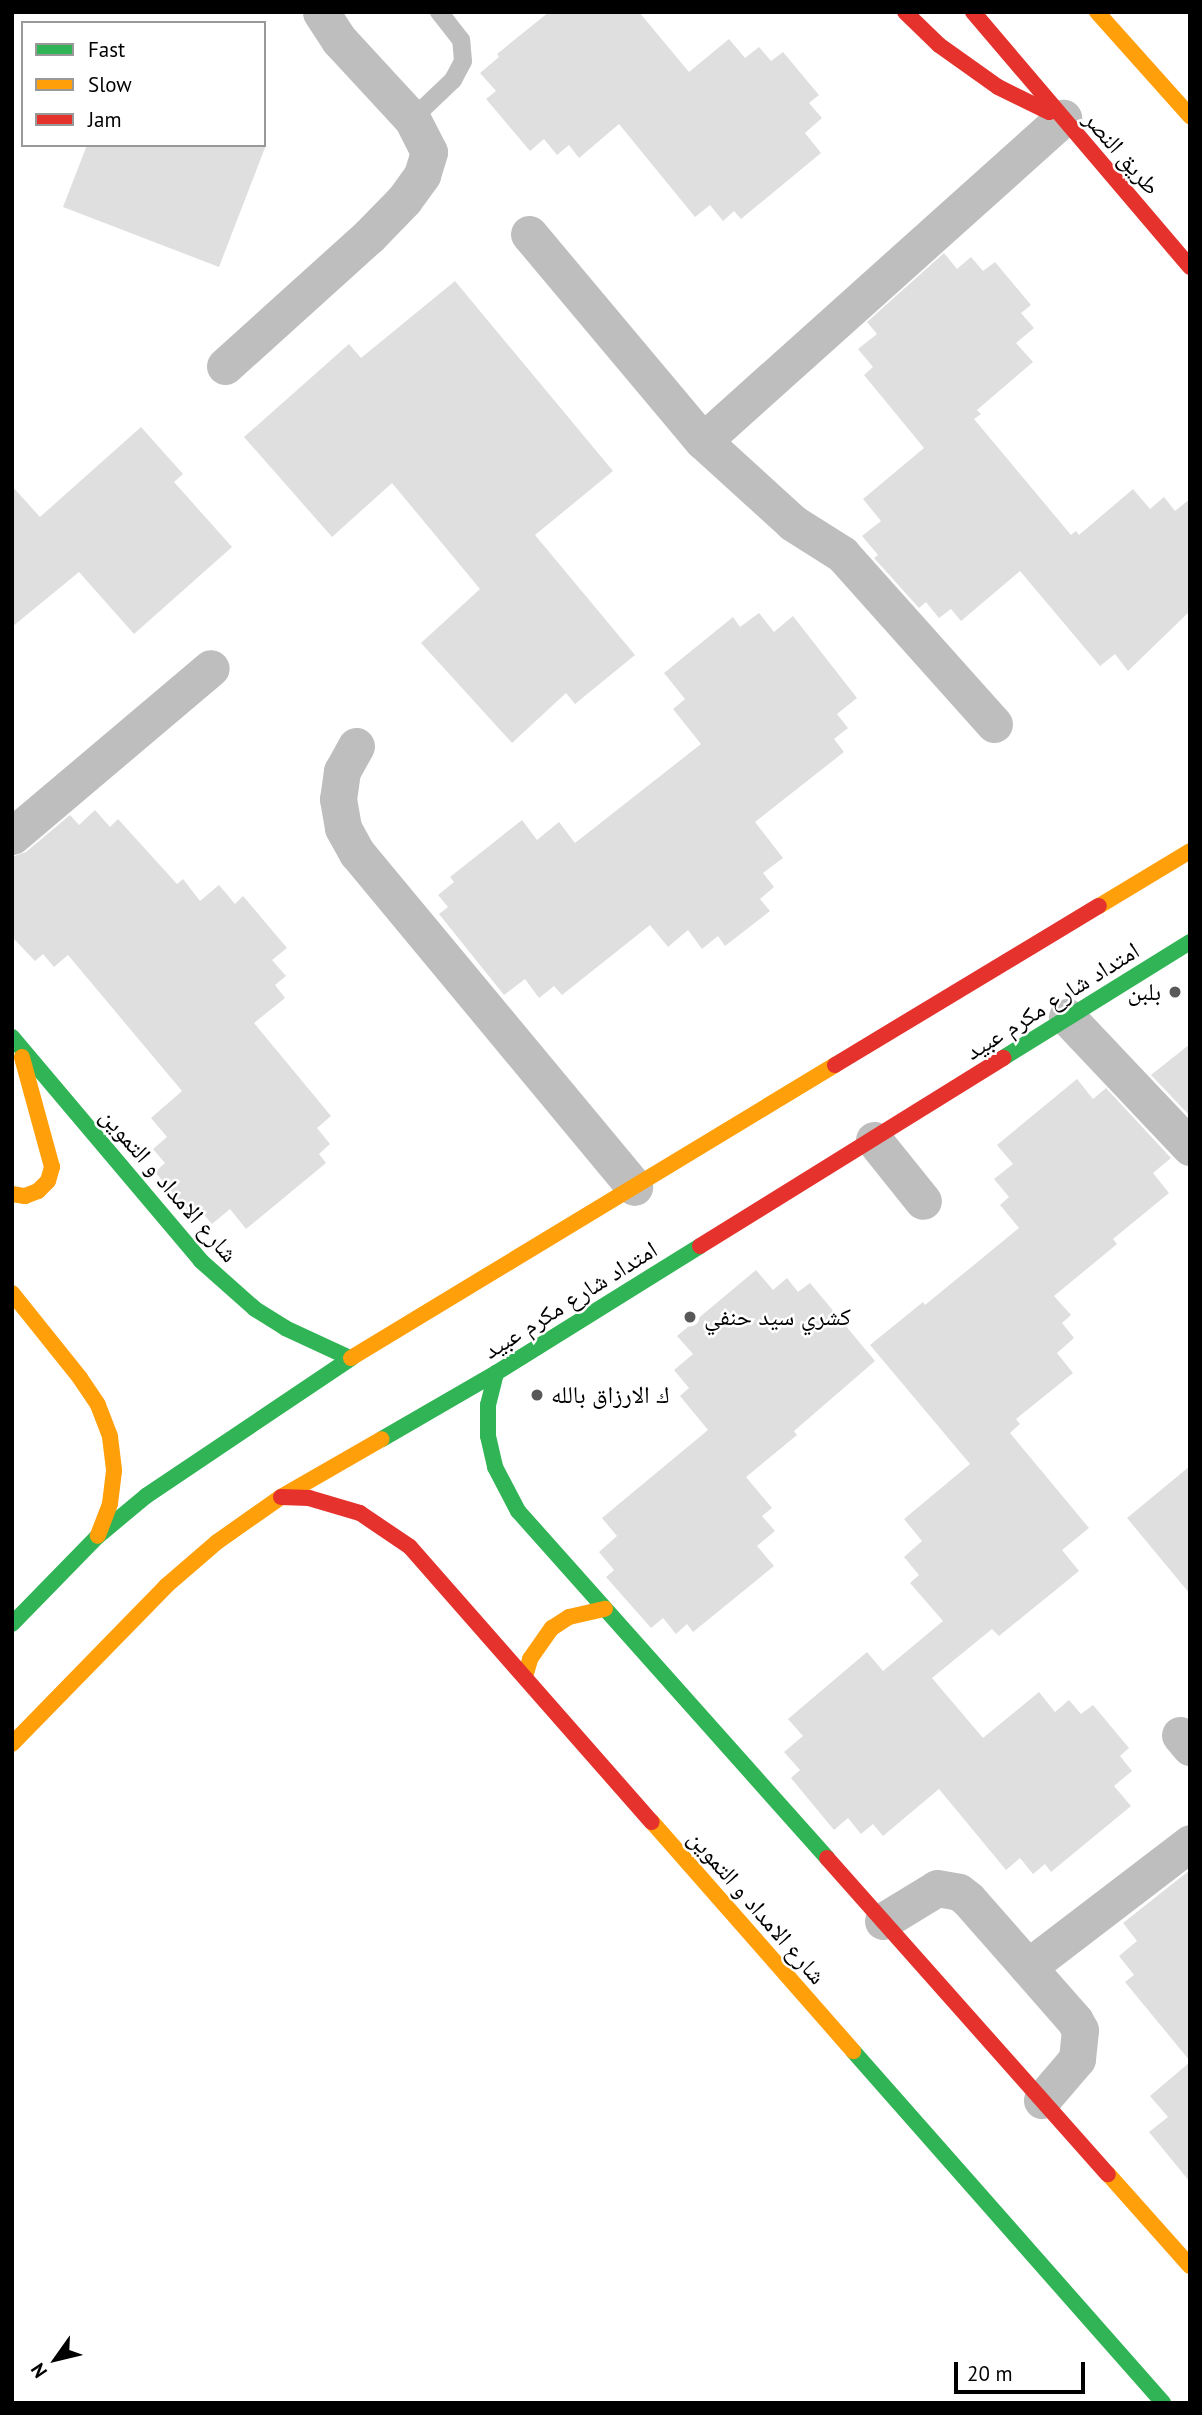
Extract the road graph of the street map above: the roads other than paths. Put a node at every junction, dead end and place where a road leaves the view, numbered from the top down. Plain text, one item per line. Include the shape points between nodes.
1 (321, 12) edge
2 (439, 12) edge
3 (905, 12) edge
4 (973, 12) edge
5 (1097, 12) edge
6 (1114, 12) edge
7 (1126, 46) junction
8 (1190, 116) edge
9 (1063, 118) junction
10 (412, 119) junction
11 (528, 234) dead end
12 (1190, 267) edge
13 (225, 366) dead end
14 (703, 441) junction
15 (211, 668) dead end
16 (994, 724) dead end
17 (356, 746) dead end
18 (12, 836) edge
19 (1190, 851) edge
20 (1190, 942) edge
21 (1068, 1017) junction
22 (15, 1040) edge
23 (874, 1140) junction
24 (1190, 1147) edge
25 (634, 1187) junction
26 (12, 1194) edge
27 (923, 1201) dead end
28 (12, 1293) edge
29 (350, 1358) junction
30 (496, 1373) junction
31 (281, 1497) junction
32 (98, 1536) junction
33 (605, 1609) junction
34 (12, 1624) edge
35 (525, 1677) junction
36 (12, 1744) edge
37 (1190, 1843) edge
38 (883, 1921) junction
39 (1028, 1967) junction
40 (1042, 2100) junction
41 (1190, 2266) edge
42 (1164, 2403) edge

1 - 10 street via 339,40
2 - 10 lane via 461,40 463,61 453,80
3 - 9 main road, طريق النصر via 939,45 998,87
4 - 9 main road
5 - 7 main road
6 - 7 main road
7 - 8 main road
9 - 12 main road, طريق النصر
9 - 14 street
10 - 13 street via 429,152 422,175 404,200
11 - 14 street
14 - 16 street via 793,523 842,554
15 - 18 street
17 - 25 street via 342,771 338,799 343,828 357,853
19 - 25 main road
20 - 21 main road, امتداد شارع مكرم عبيد
21 - 23 main road, امتداد شارع مكرم عبيد
21 - 24 street
22 - 26 main road via 52,1167 48,1181 38,1191
22 - 29 main road, شارع الامداد و التموين via 201,1261 255,1309 316,1345
23 - 27 street
23 - 30 main road, امتداد شارع مكرم عبيد
25 - 29 main road
28 - 32 main road via 92,1396 110,1437 114,1471 110,1504
29 - 32 main road via 146,1496
30 - 31 main road, امتداد شارع مكرم عبيد
30 - 33 main road via 488,1405 488,1436 505,1489 518,1511
31 - 35 main road, شارع الامداد و التموين via 335,1504 386,1528 410,1547
31 - 36 main road, امتداد شارع مكرم عبيد via 166,1586
32 - 34 main road
33 - 35 main road via 569,1617 552,1628 530,1659
33 - 38 main road
35 - 42 main road, شارع الامداد و التموين
37 - 39 street
38 - 39 street via 926,1892 948,1888 968,1899
38 - 40 main road
39 - 40 street via 1075,2021 1081,2039 1077,2059
40 - 41 main road

